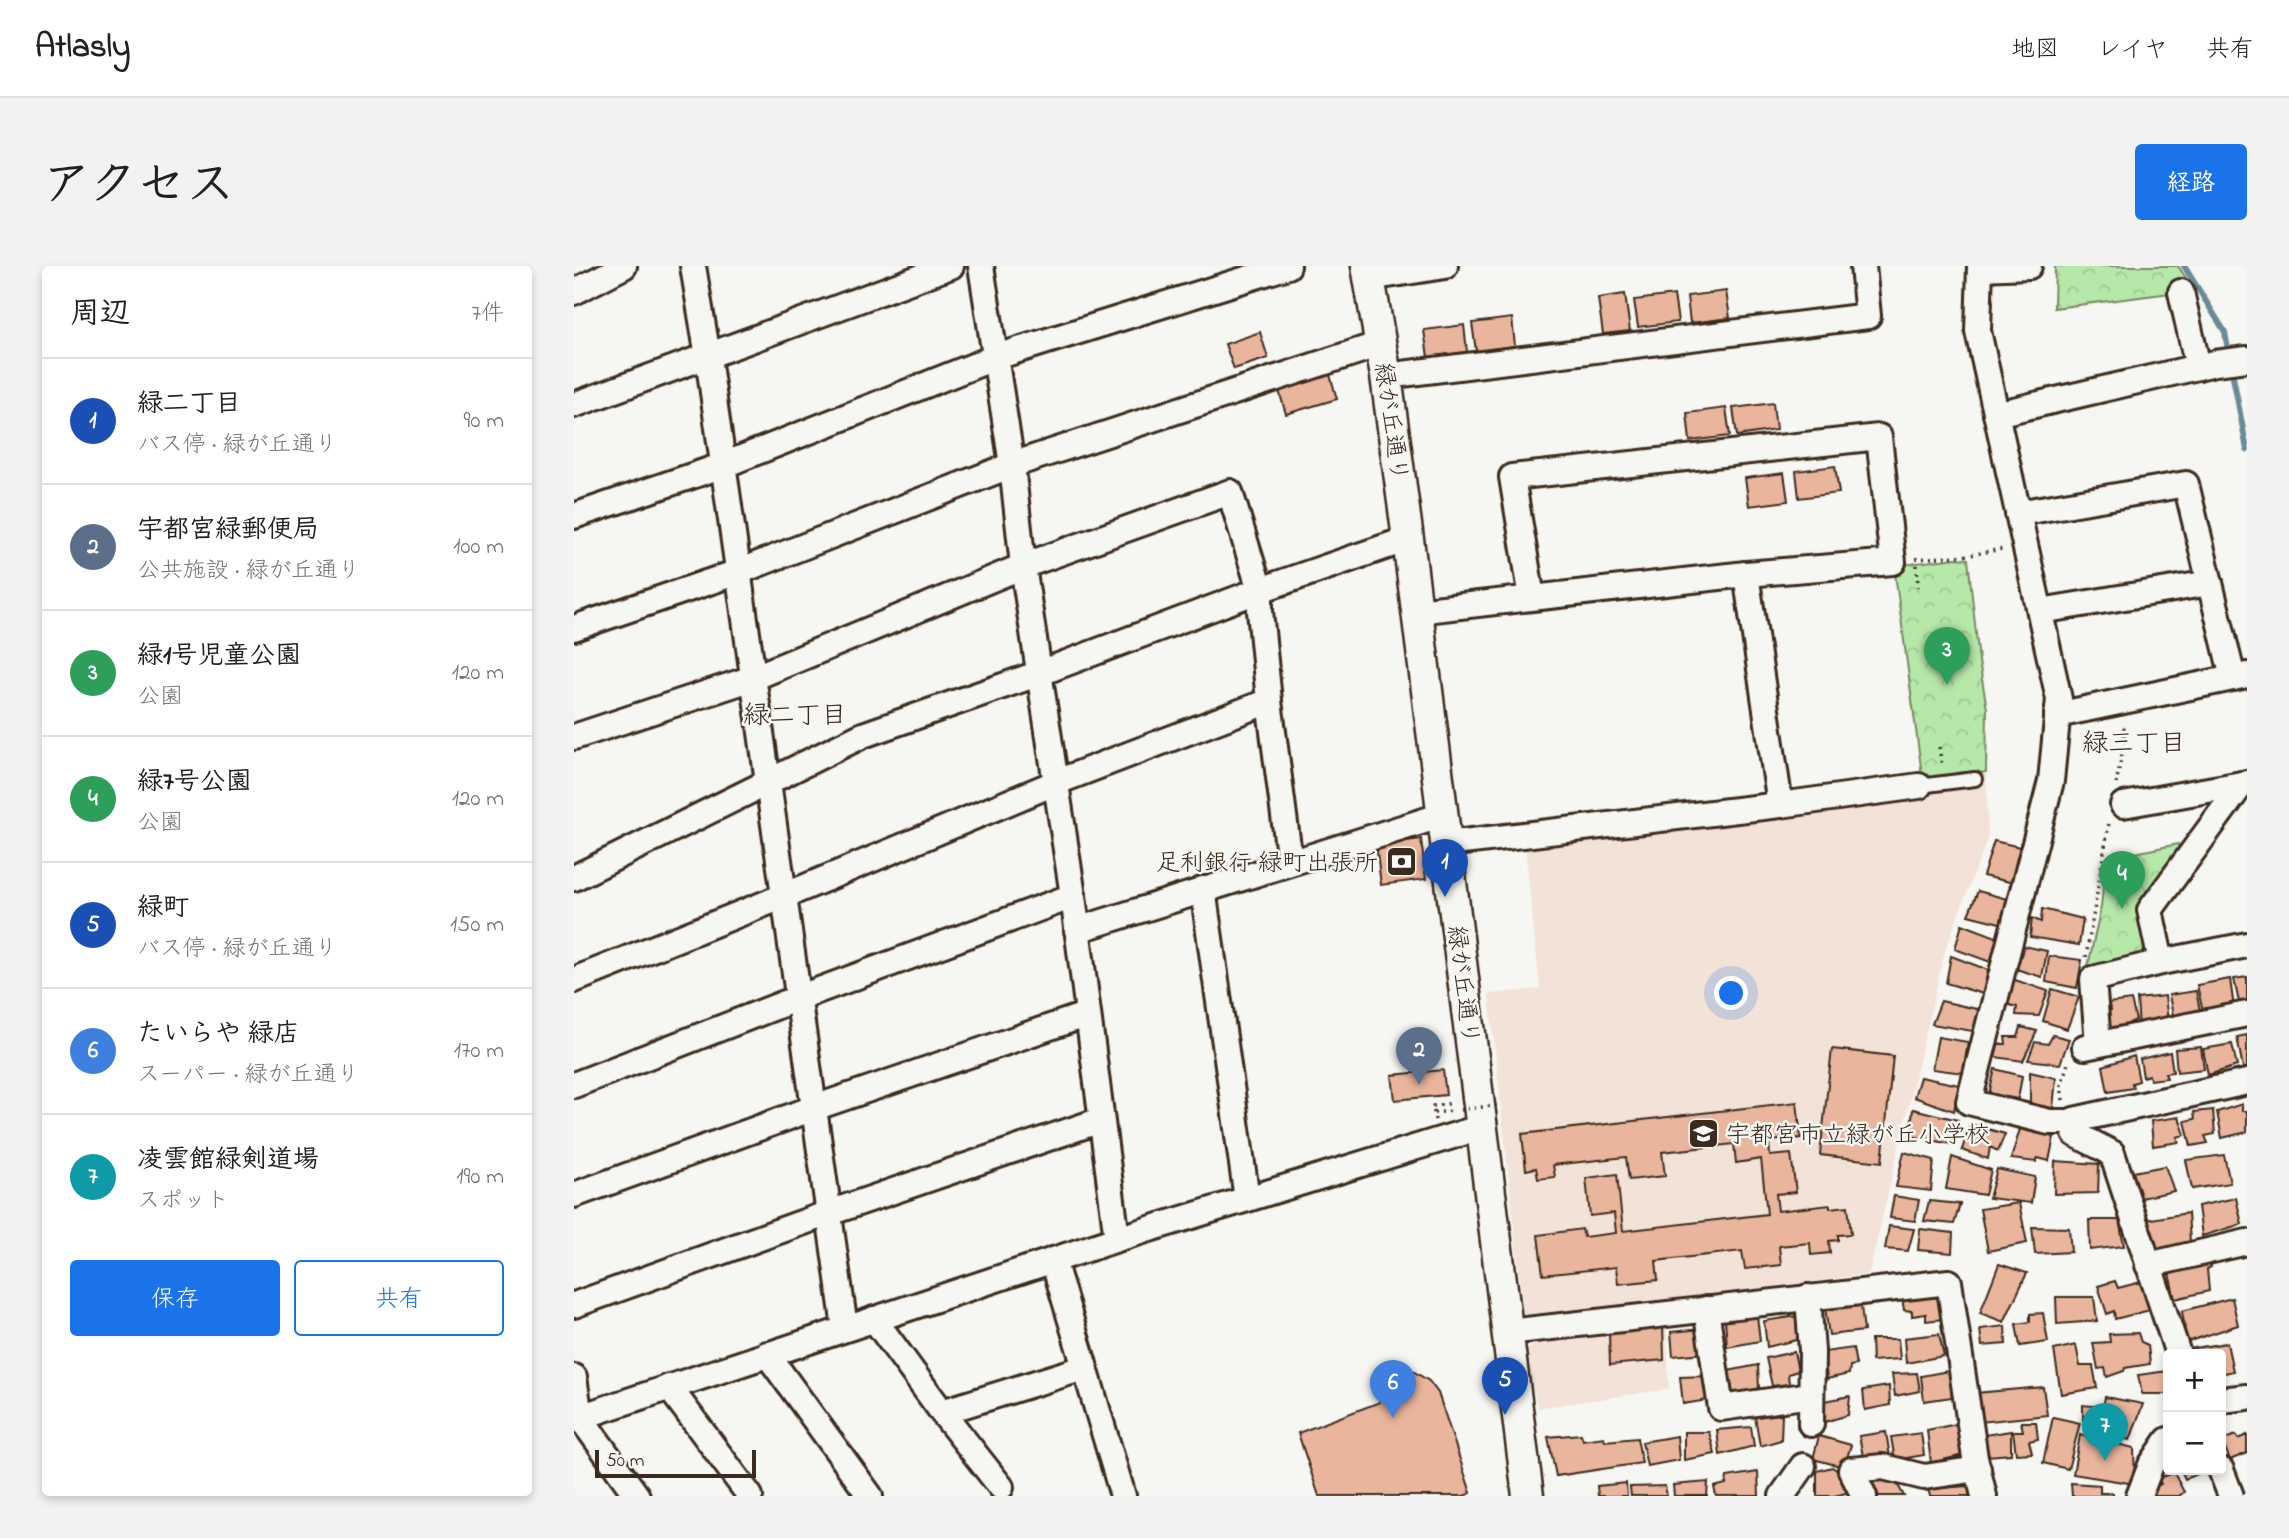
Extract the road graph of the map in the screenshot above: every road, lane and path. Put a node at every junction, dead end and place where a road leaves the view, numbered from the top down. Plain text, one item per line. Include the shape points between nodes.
1 (624, 266) edge
2 (692, 266) edge
3 (951, 266) edge
4 (981, 266) edge
5 (1287, 266) edge
6 (1445, 266) edge
7 (1863, 266) edge
8 (2029, 266) edge
9 (1980, 267) edge
10 (1368, 272) edge
11 (574, 292) edge
12 (2182, 292) dead end
13 (1380, 344) junction
14 (708, 357) junction
15 (996, 357) junction
16 (2247, 359) edge
17 (2207, 365) junction
18 (1386, 376) junction
19 (574, 405) edge
20 (1996, 414) junction
21 (723, 465) junction
22 (1012, 465) junction
23 (2018, 513) junction
24 (574, 516) edge
25 (1408, 539) junction
26 (2024, 544) junction
27 (1023, 566) junction
28 (738, 572) junction
29 (1746, 574) junction
30 (2210, 583) junction
31 (1918, 587) dead end
32 (1260, 590) junction
33 (1532, 598) junction
34 (1416, 611) junction
35 (2040, 611) junction
36 (574, 628) edge
37 (1040, 673) junction
38 (2240, 677) edge
39 (753, 678) junction
40 (1269, 701) junction
41 (2123, 702) junction
42 (2057, 715) junction
43 (574, 737) edge
44 (1975, 779) dead end
45 (1057, 782) junction
46 (768, 783) junction
47 (2244, 783) edge
48 (1919, 786) joint
49 (2116, 804) junction
50 (1780, 805) junction
51 (1443, 815) junction
52 (1446, 844) junction
53 (1290, 862) junction
54 (574, 878) edge
55 (1203, 889) junction
56 (784, 896) junction
57 (1073, 896) junction
58 (1077, 930) junction
59 (2247, 945) edge
60 (2085, 959) dead end
61 (2161, 962) junction
62 (574, 980) edge
63 (798, 998) junction
64 (1088, 1014) junction
65 (2247, 1014) edge
66 (2085, 1047) junction
67 (2247, 1082) edge
68 (574, 1085) edge
69 (1459, 1102) dead end
70 (814, 1108) junction
71 (1434, 1113) junction
72 (1480, 1114) junction
73 (1448, 1119) dead end
74 (1101, 1120) junction
75 (2072, 1125) junction
76 (574, 1195) edge
77 (1247, 1199) junction
78 (829, 1213) junction
79 (1117, 1239) junction
80 (2247, 1242) edge
81 (1054, 1260) junction
82 (2148, 1265) junction
83 (1808, 1297) junction
84 (574, 1305) edge
85 (1706, 1309) junction
86 (874, 1319) junction
87 (845, 1328) junction
88 (1508, 1332) junction
89 (2176, 1349) edge
90 (768, 1354) junction
91 (1084, 1368) junction
92 (574, 1377) edge
93 (669, 1387) junction
94 (1811, 1395) junction
95 (2247, 1397) edge
96 (2226, 1399) edge
97 (942, 1412) junction
98 (577, 1418) edge
99 (1811, 1424) dead end
100 (2163, 1447) edge
101 (1803, 1466) dead end
102 (1978, 1469) junction
103 (2223, 1475) edge
104 (1001, 1487) dead end
105 (637, 1496) edge
106 (750, 1496) edge
107 (870, 1496) edge
108 (1123, 1496) edge
109 (1528, 1496) edge
110 (1782, 1496) edge
111 (1864, 1496) edge
112 (1984, 1496) edge
113 (2139, 1496) edge
114 (2231, 1496) edge

1 - 11 street
2 - 14 street
3 - 14 street
4 - 15 street
5 - 15 street
6 - 10 street
7 - 18 street via 1868,316
8 - 9 street
9 - 20 street via 1978,331
10 - 13 street, 緑が丘通り
12 - 17 street
13 - 18 street, 緑が丘通り
13 - 22 street
14 - 19 street
14 - 21 street
15 - 21 street
15 - 22 street
16 - 17 street
17 - 20 street
18 - 25 street, 緑が丘通り
20 - 23 street
21 - 24 street
21 - 28 street
22 - 27 street
22 - 28 street
23 - 26 street
23 - 30 street via 2186,484
25 - 32 street
25 - 34 street, 緑が丘通り
26 - 31 path via 1916,559
26 - 35 street
27 - 32 street via 1230,492
27 - 37 street
27 - 39 street
28 - 36 street
28 - 39 street
29 - 33 street
29 - 33 street via 1893,562 1879,436 1512,477
29 - 50 street
30 - 35 street
30 - 38 street
32 - 37 street
32 - 40 street
33 - 34 street
34 - 51 street, 緑が丘通り
35 - 42 street via 2059,699
37 - 45 street
37 - 46 street via 863,735
38 - 41 street
39 - 43 street
39 - 46 street
40 - 45 street
40 - 53 street
41 - 42 street
41 - 49 path via 2124,745
42 - 75 street via 2051,781 1969,1102
44 - 48 lane
45 - 56 street
45 - 57 street
46 - 54 street
46 - 56 street
47 - 49 street
47 - 61 street via 2150,910
48 - 50 street
49 - 60 path
50 - 52 street
51 - 52 street, 緑が丘通り
51 - 53 street
52 - 72 street, 緑が丘通り
53 - 55 street
55 - 58 street
55 - 77 street
56 - 62 street
56 - 63 street
57 - 58 street
57 - 63 street
58 - 64 street
59 - 61 street
61 - 66 street via 2093,979
63 - 68 street
63 - 70 street
64 - 70 street
64 - 74 street
65 - 66 street
66 - 75 path via 2061,1085
67 - 75 street
69 - 71 path via 1433,1106
70 - 76 street
70 - 78 street
71 - 72 path
71 - 73 path via 1435,1121
72 - 77 street
72 - 88 street, 緑が丘通り
74 - 78 street
74 - 79 street
75 - 82 street via 2112,1153
77 - 79 street
78 - 84 street
78 - 87 street
79 - 81 street
80 - 82 street
81 - 86 street
81 - 91 street
82 - 89 street
83 - 85 street
83 - 94 street
83 - 102 street via 1949,1283
85 - 88 street
85 - 94 street via 1721,1408
86 - 87 street
86 - 97 street
87 - 90 street
88 - 109 street, 緑が丘通り
90 - 93 street
90 - 107 street
91 - 97 street
91 - 108 street
92 - 98 street
93 - 98 street
93 - 106 street
94 - 99 street
95 - 96 street
97 - 104 street
98 - 105 street
100 - 113 street
101 - 110 street
102 - 111 street via 1924,1477 1883,1466 1851,1470
102 - 112 street
103 - 114 street

